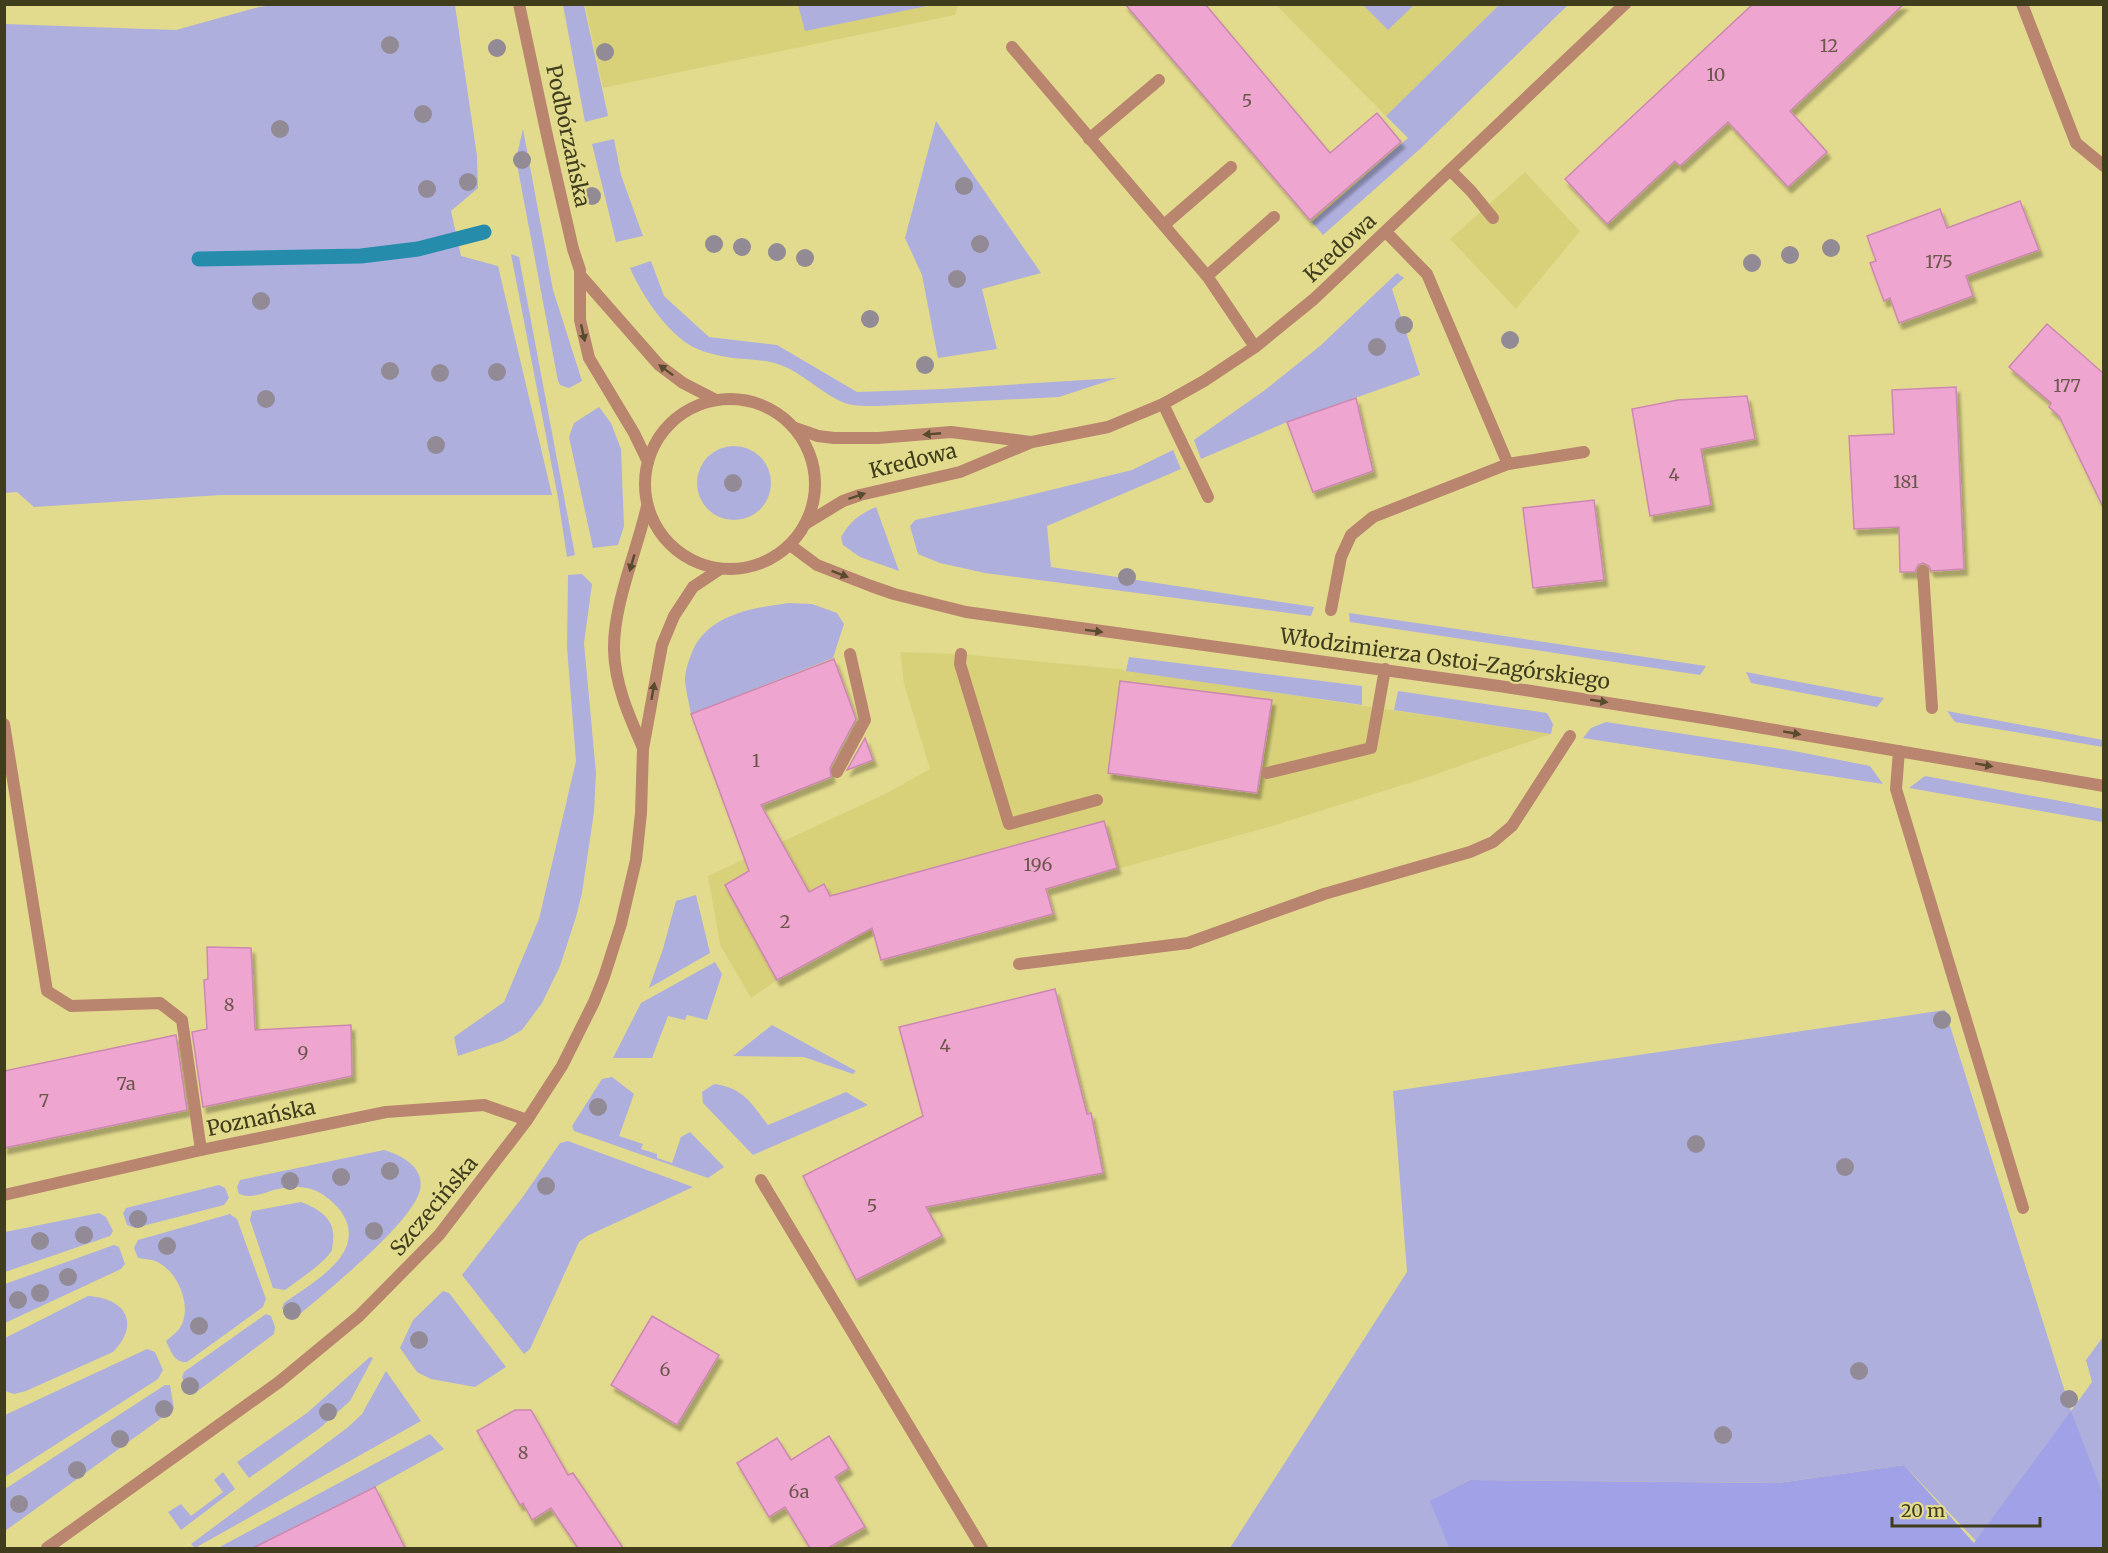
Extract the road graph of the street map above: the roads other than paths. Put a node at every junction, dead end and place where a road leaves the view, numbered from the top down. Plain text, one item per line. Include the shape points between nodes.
1 (519, 4) edge
2 (1625, 4) edge
3 (2022, 4) edge
4 (1012, 46) dead end
5 (1159, 80) dead end
6 (1089, 138) junction
7 (2103, 166) edge
8 (1231, 167) dead end
9 (1451, 171) junction
10 (1274, 217) dead end
11 (1493, 218) dead end
12 (1164, 225) junction
13 (1386, 232) junction
14 (580, 275) junction
15 (1207, 276) junction
16 (1255, 347) junction
17 (716, 400) junction
18 (1163, 404) junction
19 (795, 428) junction
20 (1032, 442) junction
21 (1584, 452) dead end
22 (648, 462) junction
23 (1508, 464) junction
24 (1208, 497) dead end
25 (647, 506) junction
26 (806, 524) junction
27 (790, 545) junction
28 (720, 569) junction
29 (1923, 571) dead end
30 (1331, 610) dead end
31 (850, 654) dead end
32 (961, 654) dead end
33 (1385, 669) junction
34 (1932, 708) dead end
35 (4, 724) edge
36 (1570, 736) dead end
37 (643, 749) junction
38 (1899, 751) junction
39 (837, 772) dead end
40 (1267, 773) dead end
41 (2103, 786) edge
42 (1097, 800) dead end
43 (1019, 964) dead end
44 (527, 1120) junction
45 (201, 1150) junction
46 (761, 1180) dead end
47 (4, 1194) edge
48 (2023, 1208) dead end
49 (47, 1548) edge
50 (982, 1548) edge

1 - 14 street, Podbórzańska
2 - 9 street, Kredowa
3 - 7 street via 2076,142
4 - 6 street
5 - 6 street
6 - 12 street
8 - 12 street
9 - 11 street
9 - 13 street, Kredowa
10 - 15 street
12 - 15 street
13 - 16 street, Kredowa
13 - 23 street via 1427,274
17 -> 14 street, Podbórzańska via 659,365
14 -> 22 street, Podbórzańska via 580,320 589,358
15 - 16 street
16 - 18 street, Kredowa
17 - 19 street via 752,401 776,412
17 - 22 street via 680,414 661,433
18 - 20 street, Kredowa via 1108,427
18 - 24 street
20 -> 19 street, Kredowa via 951,432 834,438
19 - 26 street via 809,450 815,475 813,503
26 -> 20 street, Kredowa via 843,501 960,472
21 - 23 street
22 - 25 street
23 - 30 street via 1373,517 1351,535 1341,557
25 - 28 street via 657,529 674,549 696,562
25 -> 37 street via 617,615 614,651 623,703
26 - 27 street
27 - 28 street via 770,560 746,568
27 -> 33 street, Włodzimierza Ostoi-Zagórskiego via 817,565 871,586 966,612
37 -> 28 street via 662,645 674,616 693,588
29 - 34 street
31 - 39 street via 865,720
32 - 42 street via 960,664 1009,824
33 -> 38 street, Włodzimierza Ostoi-Zagórskiego
33 - 40 street via 1371,748
35 - 45 street via 47,991 71,1006 160,1003 182,1020
36 - 43 street via 1512,826 1492,842 1470,852 1324,894 1188,943
37 - 44 street, Szczecińska via 636,860 613,951 562,1066
38 -> 41 street, Włodzimierza Ostoi-Zagórskiego
38 - 48 street via 1896,789
44 - 45 street, Poznańska via 484,1105 386,1112
44 - 49 street, Szczecińska via 439,1235 352,1323 279,1382
45 - 47 street, Poznańska
46 - 50 street

